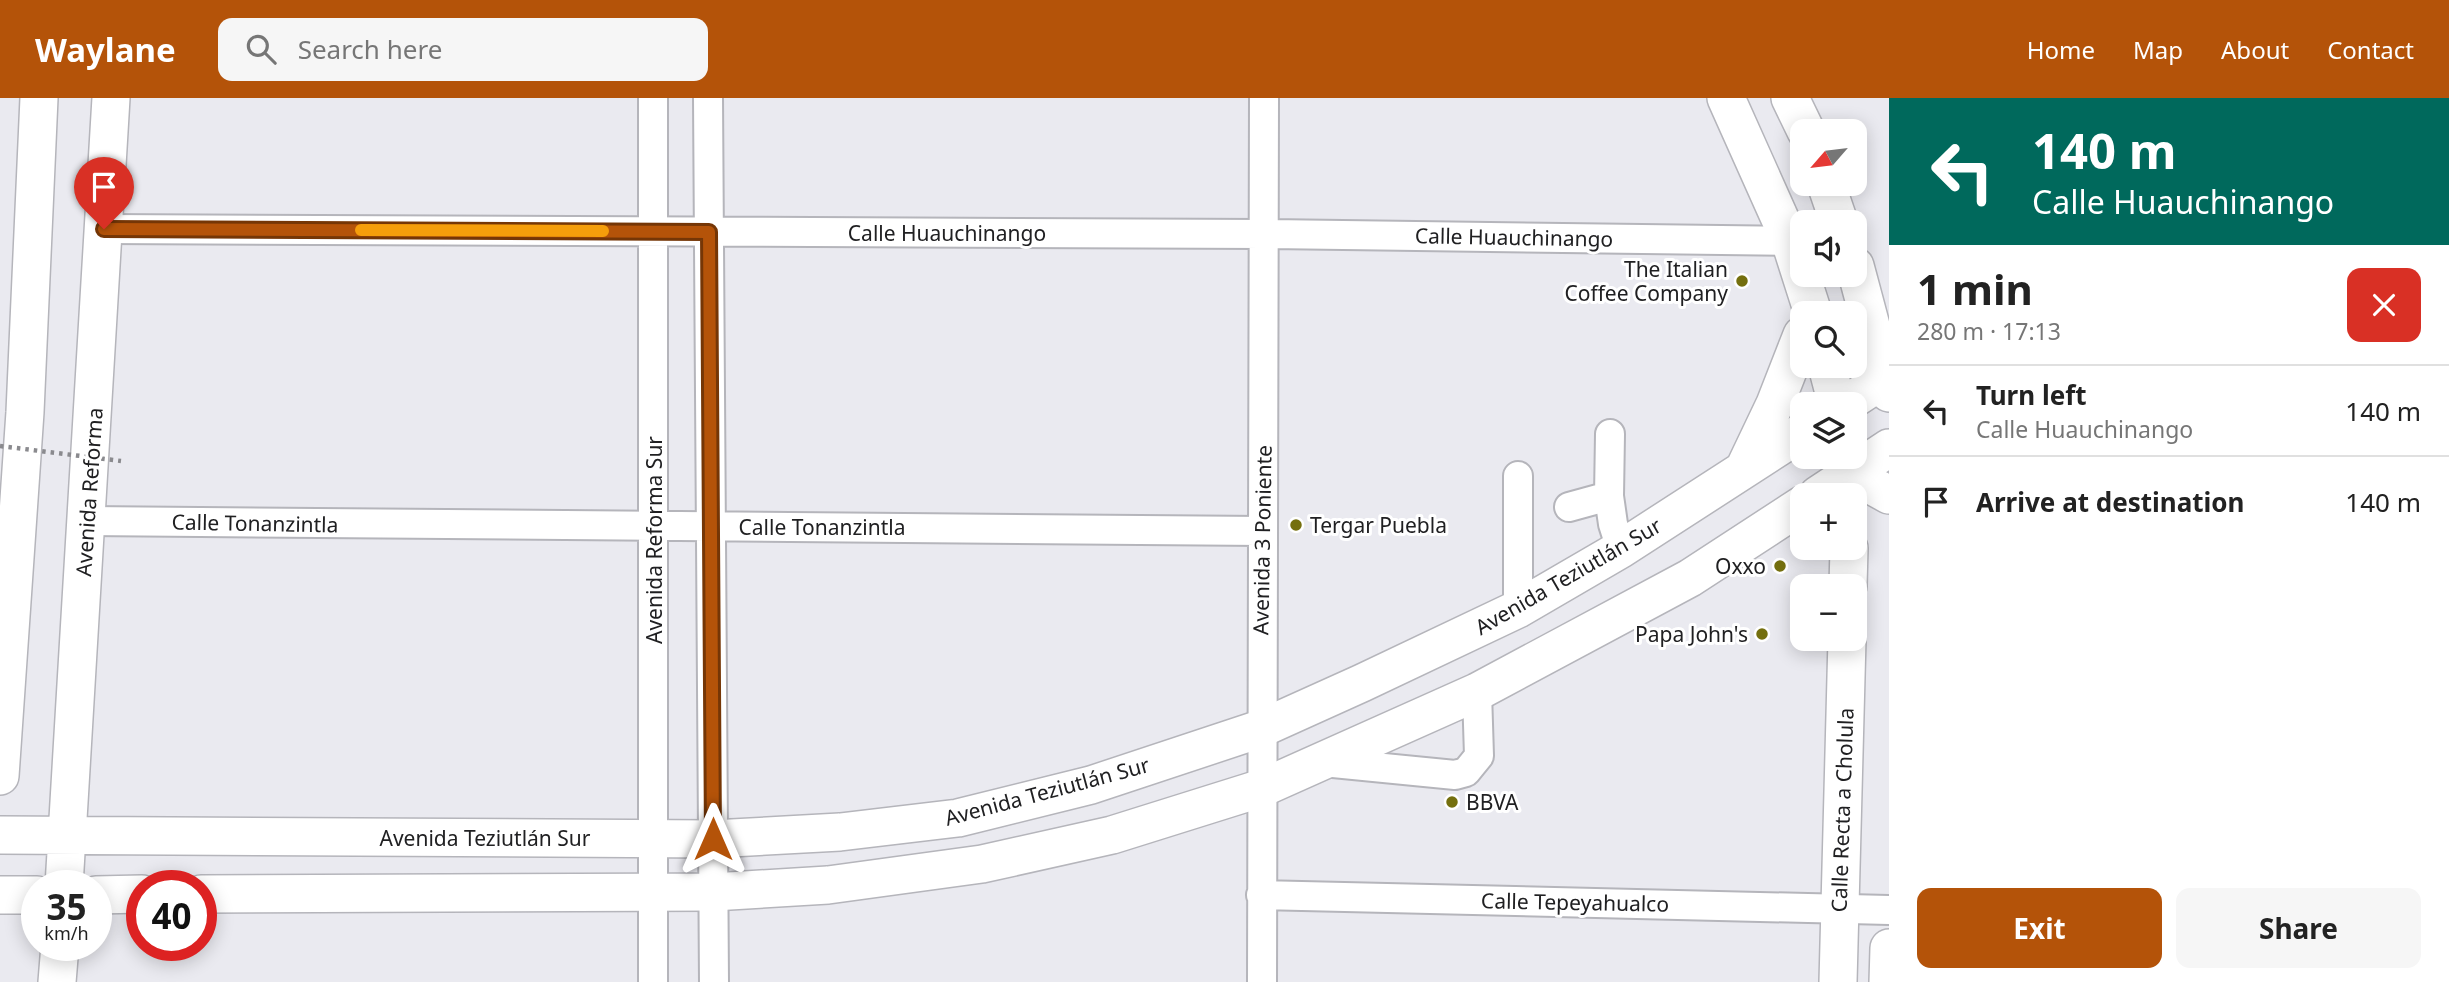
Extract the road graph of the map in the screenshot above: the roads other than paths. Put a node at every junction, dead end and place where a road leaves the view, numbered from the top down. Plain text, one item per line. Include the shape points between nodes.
1 (40, 98) edge
2 (111, 98) edge
3 (653, 98) edge
4 (708, 98) edge
5 (1264, 98) edge
6 (1726, 98) edge
7 (1790, 98) edge
8 (1800, 119) edge
9 (104, 229) junction
10 (653, 231) junction
11 (709, 232) junction
12 (1264, 234) junction
13 (1790, 241) joint
14 (1867, 281) edge
15 (1861, 287) edge
16 (1889, 300) edge
17 (1790, 366) edge
18 (1888, 383) edge
19 (1867, 394) edge
20 (13, 412) edge
21 (1610, 434) dead end
22 (1790, 440) edge
23 (1889, 448) edge
24 (1743, 471) junction
25 (1850, 475) edge
26 (1518, 476) dead end
27 (1889, 495) edge
28 (1609, 496) junction
29 (1569, 507) dead end
30 (1790, 514) edge
31 (87, 521) junction
32 (711, 526) junction
33 (655, 527) junction
34 (1263, 531) junction
35 (1621, 549) junction
36 (1518, 609) junction
37 (1847, 651) edge
38 (1477, 691) junction
39 (1260, 729) junction
40 (1323, 762) junction
41 (0, 776) edge
42 (1262, 788) junction
43 (0, 835) edge
44 (66, 835) junction
45 (654, 838) junction
46 (713, 839) junction
47 (65, 870) edge
48 (652, 892) junction
49 (713, 892) junction
50 (217, 894) edge
51 (0, 895) edge
52 (21, 895) edge
53 (1261, 895) junction
54 (1839, 909) junction
55 (1889, 910) edge
56 (1889, 948) edge
57 (59, 961) edge
58 (57, 982) edge
59 (653, 982) edge
60 (714, 982) edge
61 (1262, 982) edge
62 (1838, 982) edge
63 (1888, 982) edge

1 - 20 main road
2 - 9 main road, Avenida Reforma
3 - 10 street, Avenida Reforma Sur
4 - 11 street
5 - 12 street, Avenida 3 Poniente
6 - 13 main road
7 - 8 main road
9 - 10 street, Calle Huauchinango
9 - 31 main road, Avenida Reforma
10 - 11 street, Calle Huauchinango
10 - 33 street, Avenida Reforma Sur
11 - 12 street, Calle Huauchinango
11 - 32 street
12 - 13 street, Calle Huauchinango
12 - 34 street, Avenida 3 Poniente
14 - 16 main road
15 - 18 main road
17 - 24 main road
18 - 19 main road
20 - 41 main road
21 - 28 street
22 - 24 main road, Avenida Teziutlán Sur
23 - 25 main road
24 - 35 main road, Avenida Teziutlán Sur
25 - 27 main road
26 - 36 street
28 - 29 street
28 - 35 street
30 - 38 main road via 1690,578
31 - 33 street, Calle Tonanzintla
31 - 44 main road, Avenida Reforma
32 - 33 street, Calle Tonanzintla
32 - 34 street, Calle Tonanzintla
32 - 46 street
33 - 45 street, Avenida Reforma Sur
34 - 39 street, Avenida 3 Poniente
35 - 36 main road, Avenida Teziutlán Sur
36 - 39 main road, Avenida Teziutlán Sur
37 - 54 main road, Calle Recta a Cholula
38 - 40 main road
38 - 40 street via 1479,756 1466,772 1455,775
39 - 42 street, Avenida 3 Poniente
39 - 46 main road, Avenida Teziutlán Sur via 1091,785 958,818 840,832
40 - 42 main road
42 - 49 main road via 1112,835 982,864 828,885
42 - 53 street, Avenida 3 Poniente
43 - 44 main road, Avenida Teziutlán Sur
44 - 45 main road, Avenida Teziutlán Sur
44 - 47 main road, Avenida Reforma
45 - 46 main road, Avenida Teziutlán Sur
45 - 48 street, Avenida Reforma Sur
46 - 49 street
48 - 49 main road
48 - 50 main road
48 - 59 street, Avenida Reforma Sur
49 - 60 street
51 - 52 main road
53 - 54 street, Calle Tepeyahualco
53 - 61 street, Avenida 3 Poniente
54 - 55 street, Calle Tepeyahualco
54 - 62 main road, Calle Recta a Cholula
56 - 63 main road
57 - 58 main road

